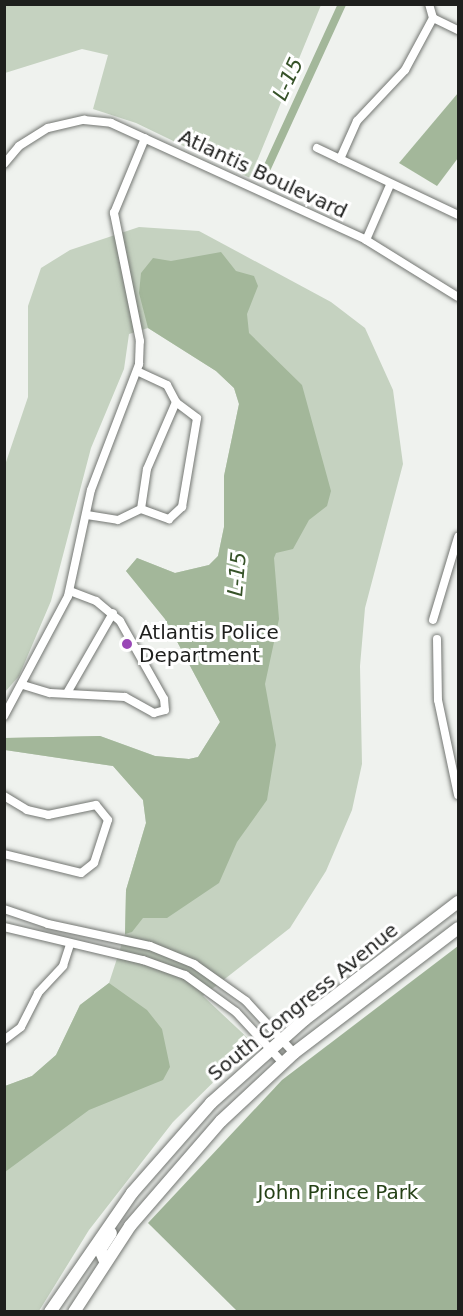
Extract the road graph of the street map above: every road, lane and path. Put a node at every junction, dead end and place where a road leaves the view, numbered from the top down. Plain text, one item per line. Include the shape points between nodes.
1 (429, 4) edge
2 (433, 18) junction
3 (459, 30) edge
4 (145, 138) junction
5 (317, 148) dead end
6 (340, 159) junction
7 (4, 164) edge
8 (390, 185) junction
9 (459, 215) edge
10 (366, 240) junction
11 (459, 297) edge
12 (137, 371) junction
13 (176, 402) junction
14 (141, 509) junction
15 (87, 515) junction
16 (459, 537) edge
17 (70, 591) junction
18 (113, 613) junction
19 (433, 620) dead end
20 (437, 639) dead end
21 (23, 685) junction
22 (67, 693) junction
23 (4, 716) edge
24 (459, 795) edge
25 (4, 796) edge
26 (4, 854) edge
27 (459, 902) edge
28 (4, 909) edge
29 (459, 919) edge
30 (4, 927) edge
31 (459, 928) edge
32 (70, 944) junction
33 (417, 960) junction
34 (282, 1039) junction
35 (4, 1040) edge
36 (270, 1048) junction
37 (294, 1053) junction
38 (283, 1063) junction
39 (132, 1193) junction
40 (105, 1261) junction
41 (50, 1311) edge
42 (74, 1311) edge

1 - 2 street
2 - 3 street
2 - 6 street via 405,70 357,121
4 - 7 street, Atlantis Boulevard via 97,121 74,121 42,131
4 - 10 street, Atlantis Boulevard
4 - 12 street via 114,213 140,341
5 - 6 street
6 - 8 street
8 - 9 street
8 - 10 street
10 - 11 street, Atlantis Boulevard
12 - 13 street via 167,385
12 - 15 street via 103,455
13 - 14 street via 147,469
13 - 14 street via 194,412 198,423 182,507 170,519
14 - 15 street via 118,520
15 - 17 street
16 - 19 street
17 - 18 street
17 - 21 street
18 - 22 street
18 - 22 street via 164,699 165,710 154,713 125,698
20 - 24 street via 438,699
21 - 22 street
21 - 23 street
25 - 26 street via 27,810 48,815 96,805 108,820 94,863 81,873
27 - 34 main road, South Congress Avenue
28 - 34 street via 48,924 150,946 194,964 234,990
29 - 33 main road via 432,939
30 - 32 street
31 - 33 main road, South Congress Avenue
32 - 35 street via 63,966 38,993 21,1027
32 - 36 street via 143,960 185,975 236,1012
33 - 37 main road, South Congress Avenue
34 - 36 main road, South Congress Avenue
34 - 37 street
36 - 38 street
36 - 39 main road, South Congress Avenue via 211,1103
37 - 38 main road, South Congress Avenue
38 - 40 main road, South Congress Avenue via 190,1154
39 - 40 main road via 127,1209 100,1250
39 - 41 main road, South Congress Avenue
40 - 42 main road, South Congress Avenue

